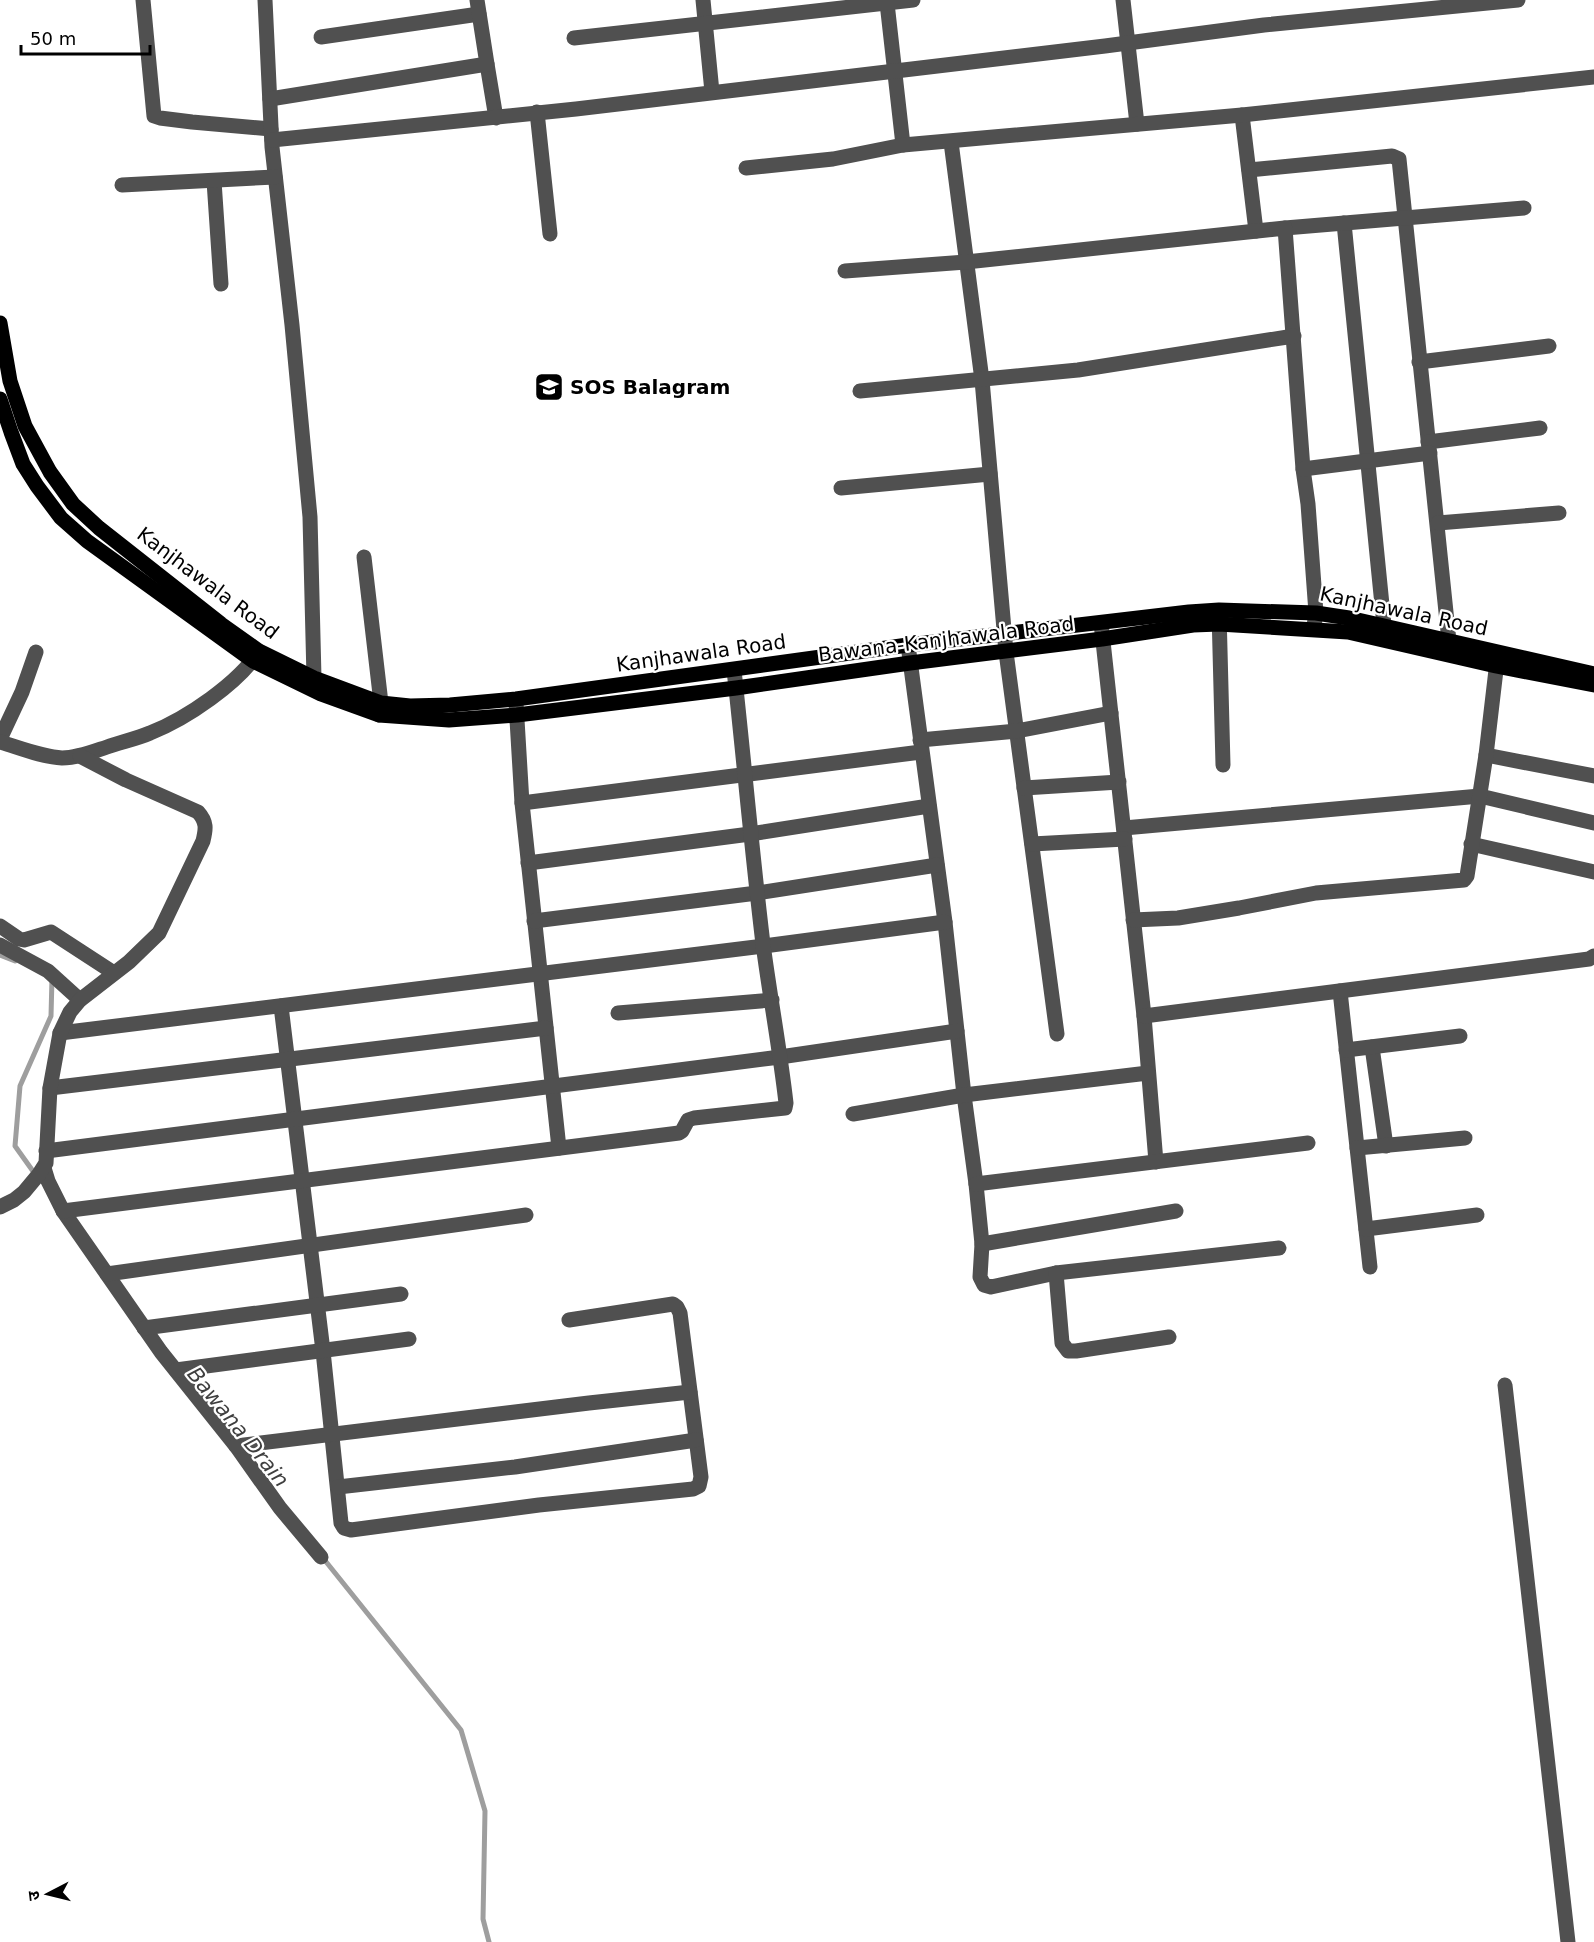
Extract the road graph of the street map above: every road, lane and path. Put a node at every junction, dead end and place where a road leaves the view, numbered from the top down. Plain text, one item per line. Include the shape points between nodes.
1 (143, 0) edge
2 (265, 0) edge
3 (703, 0) edge
4 (913, 0) edge
5 (1122, 0) edge
6 (1518, 0) edge
7 (887, 3) junction
8 (1400, 6) edge
9 (478, 7) edge
10 (706, 23) junction
11 (321, 37) dead end
12 (574, 38) dead end
13 (1128, 43) junction
14 (487, 64) junction
15 (895, 70) junction
16 (1594, 77) edge
17 (712, 92) junction
18 (270, 99) junction
19 (537, 112) junction
20 (1242, 115) junction
21 (496, 117) junction
22 (1137, 124) junction
23 (271, 135) junction
24 (951, 142) junction
25 (903, 145) junction
26 (746, 168) dead end
27 (1248, 170) junction
28 (275, 177) junction
29 (214, 181) junction
30 (122, 185) dead end
31 (1524, 208) dead end
32 (1406, 218) junction
33 (1344, 223) junction
34 (1285, 228) junction
35 (1256, 231) junction
36 (550, 234) dead end
37 (966, 262) junction
38 (845, 271) dead end
39 (221, 284) dead end
40 (0, 323) edge
41 (1294, 336) junction
42 (1549, 346) dead end
43 (1419, 362) junction
44 (4, 373) edge
45 (982, 380) junction
46 (860, 391) dead end
47 (0, 399) edge
48 (1540, 428) dead end
49 (1429, 447) junction
50 (1367, 461) junction
51 (1303, 469) junction
52 (990, 474) junction
53 (841, 489) dead end
54 (1559, 513) dead end
55 (1438, 523) junction
56 (364, 557) dead end
57 (1316, 613) junction
58 (1219, 617) junction
59 (1101, 622) junction
60 (1148, 625) junction
61 (1384, 625) junction
62 (1314, 629) junction
63 (1005, 635) junction
64 (1102, 639) junction
65 (1449, 641) junction
66 (908, 645) junction
67 (36, 652) dead end
68 (1006, 652) junction
69 (256, 656) junction
70 (1497, 659) junction
71 (910, 663) junction
72 (734, 670) junction
73 (1592, 677) edge
74 (313, 684) junction
75 (736, 688) junction
76 (516, 699) junction
77 (380, 709) junction
78 (1111, 713) junction
79 (517, 715) junction
80 (1017, 731) junction
81 (0, 741) edge
82 (920, 746) junction
83 (1486, 755) junction
84 (80, 756) junction
85 (1223, 765) dead end
86 (744, 775) junction
87 (1594, 776) edge
88 (1119, 782) junction
89 (1024, 788) junction
90 (1480, 796) junction
91 (522, 803) junction
92 (930, 806) junction
93 (1594, 823) edge
94 (1125, 833) junction
95 (750, 834) junction
96 (1032, 844) junction
97 (1471, 844) junction
98 (528, 863) junction
99 (937, 865) junction
100 (1594, 872) edge
101 (757, 893) junction
102 (1133, 920) junction
103 (534, 921) junction
104 (945, 922) junction
105 (0, 926) edge
106 (0, 945) edge
107 (764, 946) junction
108 (1594, 956) edge
109 (114, 973) junction
110 (541, 974) junction
111 (1340, 991) junction
112 (80, 1000) junction
113 (772, 1000) junction
114 (280, 1006) junction
115 (618, 1013) dead end
116 (1144, 1016) junction
117 (546, 1028) junction
118 (957, 1031) junction
119 (60, 1033) junction
120 (1057, 1034) dead end
121 (1460, 1036) dead end
122 (1372, 1047) junction
123 (1346, 1050) junction
124 (780, 1057) junction
125 (287, 1060) junction
126 (1148, 1073) junction
127 (552, 1086) junction
128 (50, 1088) junction
129 (964, 1095) junction
130 (853, 1114) dead end
131 (294, 1119) junction
132 (1465, 1138) dead end
133 (1308, 1143) dead end
134 (1386, 1146) junction
135 (559, 1148) junction
136 (1357, 1148) junction
137 (46, 1151) junction
138 (1156, 1162) junction
139 (41, 1171) junction
140 (302, 1181) junction
141 (976, 1184) junction
142 (0, 1207) edge
143 (63, 1211) junction
144 (1176, 1211) dead end
145 (526, 1215) dead end
146 (1477, 1215) dead end
147 (1366, 1229) junction
148 (982, 1244) junction
149 (310, 1246) junction
150 (1280, 1248) dead end
151 (1370, 1267) dead end
152 (1056, 1273) junction
153 (107, 1274) junction
154 (401, 1294) dead end
155 (317, 1304) junction
156 (569, 1320) dead end
157 (144, 1328) junction
158 (1169, 1337) dead end
159 (409, 1339) dead end
160 (323, 1351) junction
161 (176, 1370) junction
162 (1505, 1385) dead end
163 (690, 1392) junction
164 (332, 1435) junction
165 (696, 1440) junction
166 (236, 1446) junction
167 (338, 1487) junction
168 (321, 1557) dead end
169 (1568, 1942) edge

1 - 23 street via 154,116
2 - 18 street
3 - 10 street
4 - 7 street
5 - 13 street
6 - 8 street
7 - 10 street
7 - 15 street
8 - 13 street
9 - 11 street
9 - 14 street
10 - 12 street
10 - 17 street
13 - 15 street
13 - 22 street
14 - 18 street
14 - 21 street
15 - 17 street
15 - 25 street
16 - 20 street
17 - 19 street
18 - 23 street
19 - 21 street
19 - 36 street
20 - 22 street
20 - 27 street
21 - 23 street
22 - 24 street
23 - 28 street
24 - 25 street
24 - 37 street
25 - 26 street via 833,159
27 - 32 street via 1395,156 1399,161
27 - 35 street
28 - 29 street
28 - 74 street via 310,517
29 - 30 street
29 - 39 street
31 - 32 street
32 - 33 street
32 - 43 street
33 - 34 street
33 - 50 street
34 - 35 street
34 - 41 street
35 - 37 street
37 - 38 street
37 - 45 street
40 - 44 main road, Kanjhawala Road
41 - 45 street via 1078,370
41 - 51 street
42 - 43 street
43 - 49 street
44 - 69 main road, Kanjhawala Road via 25,426 73,504
45 - 46 street
45 - 52 street
47 - 69 main road, Bawana-Kanjhawala Road via 23,464 62,518 87,541
48 - 49 street
49 - 50 street
49 - 55 street
50 - 51 street
50 - 61 street
51 - 57 street
52 - 53 street
52 - 63 street
54 - 55 street
55 - 65 street
56 - 77 street
57 - 58 main road, Kanjhawala Road
57 - 61 main road, Kanjhawala Road
57 - 62 street
58 - 60 main road, Bawana-Kanjhawala Road via 1193,625
58 - 62 main road, Bawana-Kanjhawala Road
58 - 85 street
59 - 60 main road, Kanjhawala Road
59 - 63 main road, Kanjhawala Road
59 - 64 street
60 - 64 main road, Bawana-Kanjhawala Road
61 - 65 main road, Kanjhawala Road
62 - 70 main road, Bawana-Kanjhawala Road
63 - 66 main road, Kanjhawala Road
63 - 68 street
64 - 68 main road, Bawana-Kanjhawala Road
64 - 78 street
65 - 70 main road, Kanjhawala Road
66 - 71 street
66 - 72 main road, Kanjhawala Road
67 - 81 street
68 - 71 main road, Bawana-Kanjhawala Road
68 - 80 street
69 - 74 main road, Bawana-Kanjhawala Road
69 - 84 street via 202,705 152,733
70 - 73 main road, Bawana-Kanjhawala Road
70 - 83 street
71 - 75 main road, Bawana-Kanjhawala Road
71 - 82 street
72 - 75 street
72 - 76 main road, Kanjhawala Road
74 - 77 main road, Bawana-Kanjhawala Road
75 - 79 main road, Bawana-Kanjhawala Road
75 - 86 street
76 - 77 main road, Kanjhawala Road
76 - 79 street
77 - 79 main road, Bawana-Kanjhawala Road via 449,720
78 - 80 street
78 - 88 street
79 - 91 street
80 - 82 street
80 - 89 street
81 - 84 street via 51,757
82 - 86 street
82 - 92 street
83 - 87 street
83 - 90 street
84 - 109 street via 198,812 206,828 159,933
86 - 91 street
86 - 95 street
88 - 89 street
88 - 94 street
89 - 96 street
90 - 93 street
90 - 94 street
90 - 97 street
91 - 98 street
92 - 95 street
92 - 99 street
94 - 96 street
94 - 102 street
95 - 98 street
95 - 101 street
96 - 120 street
97 - 100 street
97 - 102 street via 1467,876 1461,881 1325,891 1198,915
98 - 103 street
99 - 101 street
99 - 104 street
101 - 103 street
101 - 107 street
102 - 116 street
103 - 110 street
104 - 107 street
104 - 118 street
105 - 109 street via 24,940 51,932
106 - 112 street via 48,971
107 - 110 street
107 - 113 street
108 - 111 street
109 - 112 street
110 - 114 street
110 - 117 street
111 - 116 street
111 - 123 street
112 - 119 street
113 - 115 street
113 - 124 street
114 - 119 street
114 - 125 street
116 - 126 street
117 - 125 street
117 - 127 street
118 - 124 street
118 - 129 street
119 - 128 street
121 - 122 street
122 - 123 street
122 - 134 street
123 - 136 street
124 - 127 street
124 - 135 street via 785,1108 694,1118 679,1132
125 - 128 street
125 - 131 street
126 - 129 street
126 - 138 street
127 - 131 street
127 - 135 street
128 - 137 street
129 - 130 street
129 - 141 street
131 - 137 street
131 - 140 street
132 - 134 street
133 - 138 street
134 - 136 street
135 - 140 street
136 - 147 street
137 - 139 street
138 - 141 street
139 - 142 street via 24,1192
139 - 143 street
140 - 143 street
140 - 149 street
141 - 148 street
143 - 153 street
144 - 148 street
145 - 149 street
146 - 147 street
147 - 151 street
148 - 152 street via 980,1277 984,1285 991,1287
149 - 153 street
149 - 155 street
150 - 152 street
152 - 158 street via 1062,1343 1068,1351
153 - 157 street
154 - 155 street
155 - 157 street
155 - 160 street
156 - 163 street via 673,1304 680,1313
157 - 161 street
159 - 160 street
160 - 161 street
160 - 164 street
161 - 166 street
162 - 169 street
163 - 164 street
163 - 165 street
164 - 166 street
164 - 167 street
165 - 167 street via 515,1467
165 - 167 street via 701,1476 699,1486 693,1489 539,1504 351,1530 341,1523
166 - 168 street

